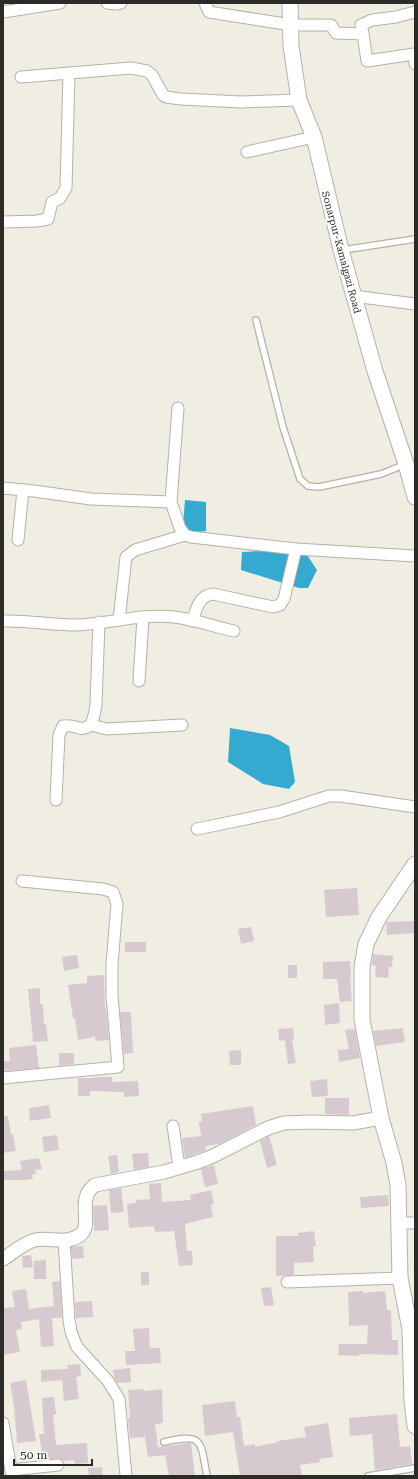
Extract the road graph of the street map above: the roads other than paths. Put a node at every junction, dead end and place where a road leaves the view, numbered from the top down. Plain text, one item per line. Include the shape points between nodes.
1 (60, 3) edge
2 (107, 3) edge
3 (121, 3) edge
4 (205, 3) edge
5 (290, 3) edge
6 (3, 12) edge
7 (415, 12) edge
8 (291, 25) junction
9 (363, 34) junction
10 (415, 64) edge
11 (69, 73) junction
12 (22, 77) dead end
13 (299, 100) junction
14 (314, 137) junction
15 (248, 152) dead end
16 (3, 222) edge
17 (415, 239) edge
18 (340, 250) junction
19 (353, 296) junction
20 (415, 304) edge
21 (256, 320) dead end
22 (178, 408) dead end
23 (411, 463) edge
24 (3, 488) edge
25 (23, 490) junction
26 (415, 497) edge
27 (170, 502) junction
28 (185, 535) junction
29 (18, 540) dead end
30 (296, 548) junction
31 (415, 556) edge
32 (143, 617) junction
33 (119, 620) junction
34 (3, 621) edge
35 (192, 621) junction
36 (98, 622) junction
37 (234, 631) dead end
38 (139, 681) dead end
39 (91, 725) junction
40 (182, 725) dead end
41 (56, 800) dead end
42 (415, 807) edge
43 (197, 829) dead end
44 (415, 864) edge
45 (22, 882) dead end
46 (3, 1078) edge
47 (381, 1118) junction
48 (173, 1126) dead end
49 (178, 1167) junction
50 (400, 1223) junction
51 (415, 1223) edge
52 (64, 1240) junction
53 (3, 1259) edge
54 (400, 1278) junction
55 (287, 1282) dead end
56 (3, 1423) edge
57 (415, 1426) edge
58 (164, 1442) dead end
59 (58, 1465) dead end
60 (415, 1468) edge
61 (11, 1473) edge
62 (126, 1476) edge
63 (207, 1476) edge
64 (368, 1476) edge

1 - 6 street
2 - 3 street
4 - 8 street via 209,12
5 - 8 main road, Sonarpur-Kamalgazi Road
7 - 9 street via 372,20 361,25
8 - 9 street via 331,25 336,33
8 - 13 main road, Sonarpur-Kamalgazi Road via 291,46
9 - 10 street via 367,61 414,54
11 - 12 street
11 - 13 street via 131,68 147,71 162,95 181,99 241,102
11 - 16 street via 66,188 60,198 52,202 48,219
13 - 14 main road, Sonarpur-Kamalgazi Road
14 - 15 street
14 - 18 main road, Sonarpur-Kamalgazi Road
17 - 18 lane
18 - 19 main road, Sonarpur-Kamalgazi Road
19 - 20 street
19 - 23 main road, Sonarpur-Kamalgazi Road via 375,371
21 - 23 lane via 283,427 300,479 308,486 319,487 381,474
22 - 27 street
23 - 26 main road, Sonarpur-Kamalgazi Road
24 - 25 street
25 - 27 street via 92,499
25 - 29 street
27 - 28 street
28 - 30 street
28 - 33 street via 135,550 126,557
30 - 31 street
30 - 35 street via 284,599 280,605 273,607 213,594 206,595 201,599
32 - 33 street
32 - 35 street via 174,617
32 - 38 street
33 - 36 street
34 - 36 street via 60,625
35 - 37 street
36 - 39 street via 96,705
39 - 40 street via 107,729
39 - 41 street via 85,728 63,726 59,735
42 - 43 street via 329,796 279,812
44 - 47 main road via 379,917 366,944 362,967 362,1020
45 - 46 street via 103,889 113,892 116,897 112,995 118,1067
47 - 49 street via 353,1123 284,1123 268,1128 213,1156
47 - 50 main road via 398,1185
48 - 49 street
49 - 52 street via 95,1185 86,1195 84,1231 80,1235
50 - 51 street
50 - 54 main road
52 - 53 street via 35,1240
52 - 62 street via 71,1332 77,1347 108,1381 119,1399
54 - 55 street
54 - 57 main road via 410,1329
56 - 61 street
58 - 63 lane via 184,1437 195,1439 200,1443
59 - 61 street
60 - 64 lane

